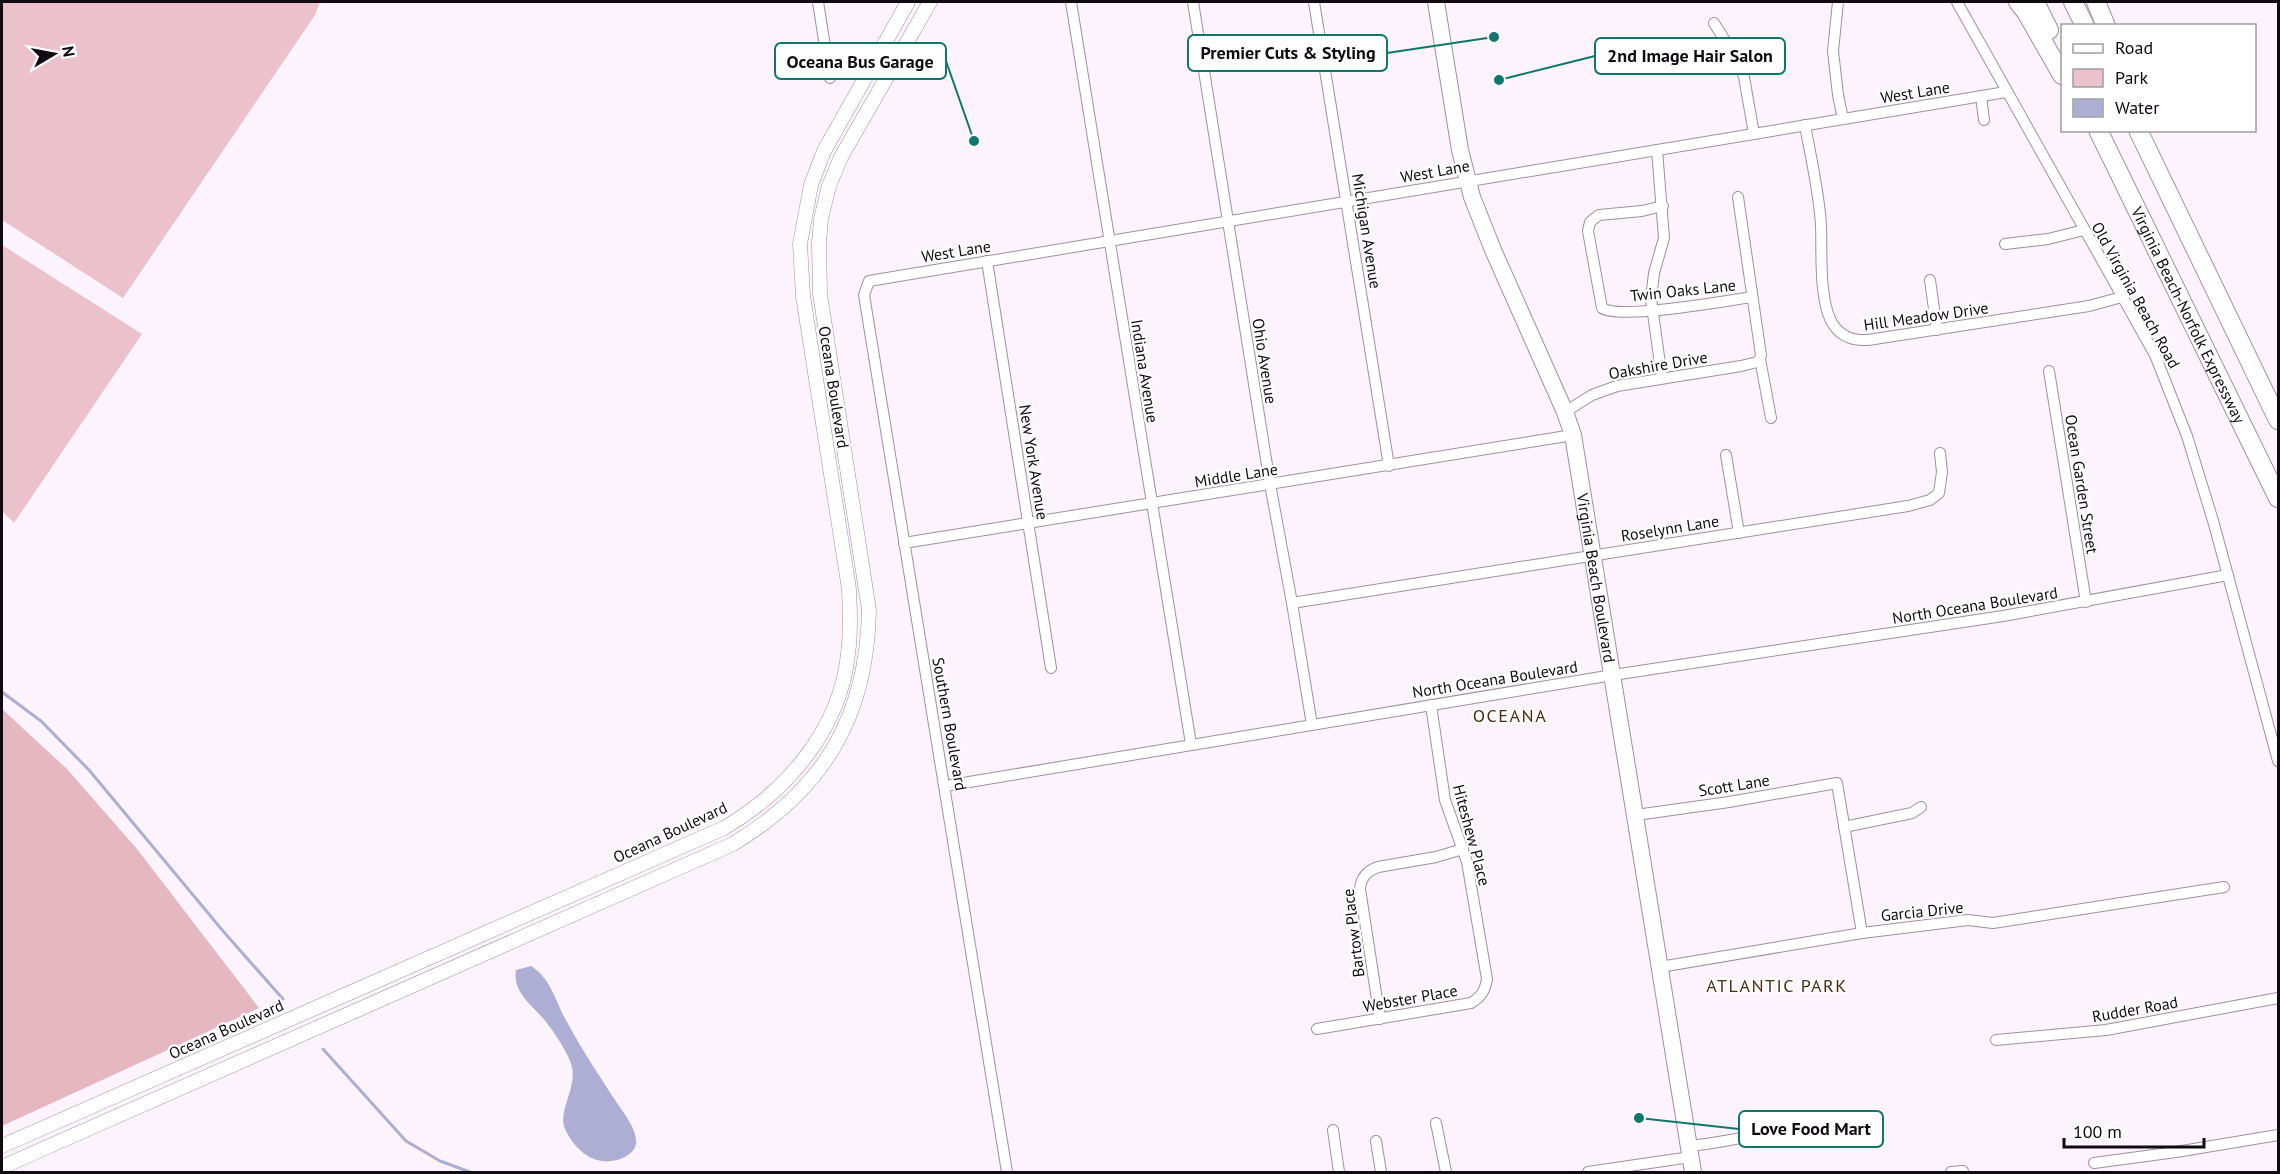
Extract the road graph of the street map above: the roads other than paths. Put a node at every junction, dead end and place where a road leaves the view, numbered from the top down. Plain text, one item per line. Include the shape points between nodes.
1 (818, 2) edge
2 (908, 2) edge
3 (930, 2) edge
4 (1071, 2) edge
5 (1193, 2) edge
6 (1314, 2) edge
7 (1436, 2) edge
8 (1838, 2) edge
9 (1957, 2) edge
10 (2018, 2) edge
11 (2035, 2) edge
12 (2073, 2) edge
13 (2096, 2) edge
14 (1714, 23) dead end
15 (2084, 24) edge
16 (2105, 24) edge
17 (2061, 56) edge
18 (2061, 73) edge
19 (830, 78) dead end
20 (2006, 92) junction
21 (1981, 96) junction
22 (1843, 119) junction
23 (1984, 120) dead end
24 (1806, 125) junction
25 (2097, 132) edge
26 (2139, 132) edge
27 (2150, 132) edge
28 (1754, 134) junction
29 (1657, 150) junction
30 (1467, 180) junction
31 (1738, 197) dead end
32 (1347, 201) junction
33 (1663, 206) junction
34 (2181, 218) junction
35 (1228, 221) junction
36 (2084, 230) junction
37 (1109, 241) junction
38 (2005, 244) dead end
39 (987, 261) junction
40 (1930, 280) dead end
41 (869, 281) joint
42 (1752, 297) junction
43 (2122, 297) junction
44 (1652, 310) junction
45 (1937, 330) junction
46 (1760, 359) junction
47 (2049, 371) dead end
48 (1662, 378) junction
49 (1565, 412) junction
50 (1770, 418) dead end
51 (2278, 420) edge
52 (1573, 435) junction
53 (1940, 453) dead end
54 (1726, 455) dead end
55 (1389, 466) junction
56 (1270, 484) junction
57 (2278, 498) edge
58 (1150, 503) junction
59 (1029, 524) junction
60 (1739, 532) junction
61 (904, 543) junction
62 (1593, 556) junction
63 (2228, 575) junction
64 (2086, 602) junction
65 (1292, 603) junction
66 (1051, 668) dead end
67 (1613, 675) junction
68 (1431, 705) junction
69 (1312, 725) junction
70 (1191, 744) junction
71 (809, 753) junction
72 (2278, 761) edge
73 (824, 764) junction
74 (945, 786) junction
75 (1921, 807) dead end
76 (1636, 815) junction
77 (1844, 826) junction
78 (1463, 849) junction
79 (2224, 887) dead end
80 (543, 908) junction
81 (549, 925) junction
82 (1862, 933) junction
83 (1480, 938) joint
84 (1660, 967) junction
85 (2278, 998) edge
86 (1380, 1019) junction
87 (1317, 1029) dead end
88 (1996, 1040) dead end
89 (1842, 1120) dead end
90 (1436, 1123) dead end
91 (1333, 1131) dead end
92 (2278, 1135) edge
93 (1376, 1141) dead end
94 (2, 1146) edge
95 (1691, 1159) edge
96 (2094, 1163) dead end
97 (2, 1167) edge
98 (1963, 1171) dead end
99 (1007, 1173) edge
100 (1339, 1173) edge
101 (1381, 1173) edge
102 (1446, 1173) edge
103 (1588, 1173) edge
104 (1951, 1173) edge

1 - 19 street
2 - 71 main road, Oceana Boulevard via 824,151 811,185 801,234 803,296 849,589 850,621 841,687
3 - 73 main road, Oceana Boulevard via 841,157 821,219 820,294 869,610 866,658 859,687 841,736
4 - 37 street, Indiana Avenue
5 - 35 street, Ohio Avenue
6 - 32 street, Michigan Avenue
7 - 30 main road, Virginia Beach Boulevard
8 - 22 street via 1833,51
9 - 20 street, Old Virginia Beach Road
10 - 18 highway
11 - 17 highway
12 - 15 highway
13 - 16 highway
14 - 28 street via 1741,70
20 - 21 street, West Lane
20 - 36 street, Old Virginia Beach Road
21 - 22 street, West Lane
21 - 23 street
22 - 24 street, West Lane
24 - 28 street, West Lane
24 - 45 street, Hill Meadow Drive via 1821,224 1826,300 1832,322 1843,335 1858,341
25 - 57 highway, Virginia Beach-Norfolk Expressway
26 - 34 highway
27 - 34 highway
28 - 29 street, West Lane
29 - 30 street, West Lane
29 - 33 street
30 - 32 street, West Lane
30 - 49 main road, Virginia Beach Boulevard via 1493,250
31 - 42 street, Twin Oaks Lane
32 - 35 street, West Lane
32 - 55 street, Michigan Avenue
33 - 44 street via 1664,238 1651,286
33 - 44 street, Twin Oaks Lane via 1599,215 1588,227 1602,308 1609,312
34 - 51 highway
35 - 37 street, West Lane
35 - 56 street, Ohio Avenue
36 - 38 street
36 - 43 street, Old Virginia Beach Road
37 - 39 street, West Lane
37 - 58 street, Indiana Avenue
39 - 41 street, West Lane
39 - 59 street, New York Avenue
40 - 45 street
41 - 61 street, Southern Boulevard via 864,295
42 - 44 street, Twin Oaks Lane
42 - 46 street, Twin Oaks Lane
43 - 45 street, Hill Meadow Drive via 2089,306
43 - 63 street, Old Virginia Beach Road via 2172,394
44 - 48 street
46 - 48 street, Oakshire Drive via 1741,366
46 - 50 street, Twin Oaks Lane
47 - 64 street, Ocean Garden Street
48 - 49 street, Oakshire Drive via 1602,390
49 - 52 main road, Virginia Beach Boulevard
52 - 55 street, Middle Lane
52 - 62 main road, Virginia Beach Boulevard
53 - 60 street, Roselynn Lane via 1941,486 1930,500
54 - 60 street
55 - 56 street, Middle Lane
56 - 58 street, Middle Lane
56 - 65 street, Ohio Avenue
58 - 59 street, Middle Lane
58 - 70 street, Indiana Avenue
59 - 61 street, Middle Lane
59 - 66 street, New York Avenue
60 - 62 street, Roselynn Lane
61 - 74 street, Southern Boulevard
62 - 65 street, Roselynn Lane
62 - 67 main road, Virginia Beach Boulevard
63 - 64 street, North Oceana Boulevard
63 - 72 street, Old Virginia Beach Road
64 - 67 street, North Oceana Boulevard
65 - 69 street, Ohio Avenue
67 - 68 street, North Oceana Boulevard
67 - 76 main road, Virginia Beach Boulevard
68 - 69 street, North Oceana Boulevard
68 - 78 street, Hiteshew Place via 1445,800
69 - 70 street, North Oceana Boulevard
70 - 74 street, North Oceana Boulevard
71 - 73 main road
71 - 80 main road, Oceana Boulevard via 776,791 724,828
73 - 81 main road, Oceana Boulevard via 799,794 767,822 732,844
74 - 99 street, Southern Boulevard
75 - 77 street via 1911,813
76 - 77 street, Scott Lane via 1837,783
76 - 84 main road, Virginia Beach Boulevard
77 - 82 street
78 - 83 street, Hiteshew Place
78 - 86 street, Bartow Place via 1378,867 1362,878 1360,889
79 - 82 street, Garcia Drive via 1993,923 1968,920
80 - 81 main road
80 - 94 main road, Oceana Boulevard
81 - 97 main road
82 - 84 street, Garcia Drive
83 - 86 street, Webster Place via 1487,979 1477,1000
84 - 95 main road, Virginia Beach Boulevard
85 - 88 street, Rudder Road via 2106,1030
86 - 87 street, Webster Place
89 - 95 street via 1741,1139
90 - 102 street
91 - 100 street
92 - 96 street
93 - 101 street
95 - 103 street
98 - 104 street

